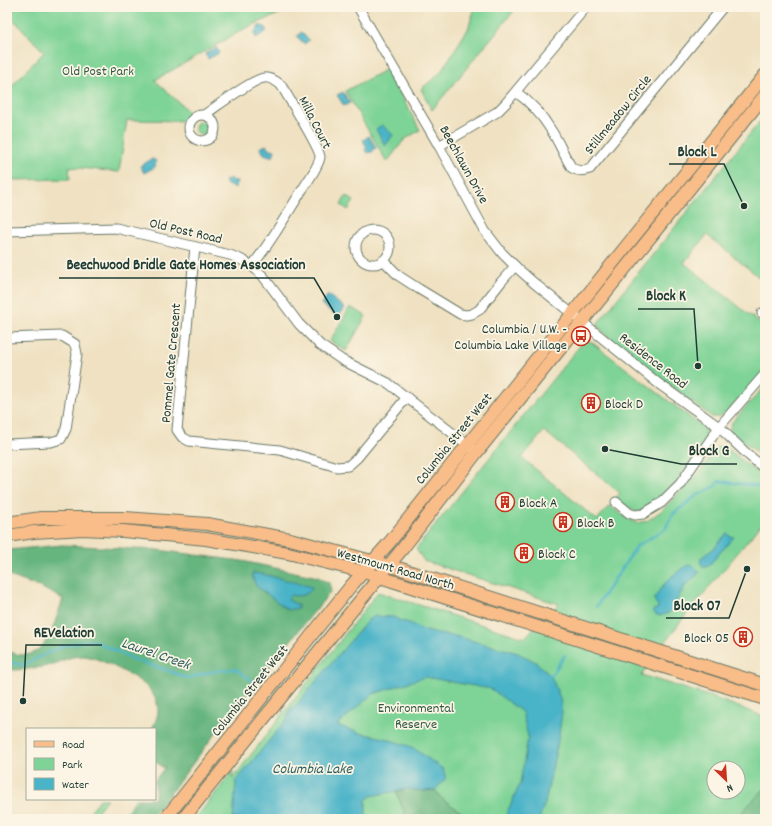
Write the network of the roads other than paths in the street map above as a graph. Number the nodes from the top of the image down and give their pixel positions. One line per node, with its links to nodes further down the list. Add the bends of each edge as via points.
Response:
1 (586, 7): 5 (street)
2 (723, 7): 5 (street, Stillmeadow Circle, via 590,169 578,171 572,168 552,130 538,111)
3 (362, 8): 8 (street, Beechlawn Drive)
4 (765, 75): 14 (main road, Columbia Street West)
5 (516, 92): 8 (street, via 497,112)
6 (765, 95): 15 (main road, Columbia Street West)
7 (204, 115): 12 (street, Milla Court, via 253,82 264,78 275,80 281,85 319,153 319,162 270,242)
8 (439, 146): 13 (street, Beechlawn Drive, via 485,231)
9 (7, 231): 10 (street, Old Post Road, via 116,228)
10 (195, 247): 12 (street, Old Post Road, via 230,255); 18 (street, Pommel Gate Crescent, via 177,430 182,437 188,441 280,450 337,467 348,466)
11 (384, 261): 13 (street, via 418,290 466,315 479,310)
12 (252, 266): 18 (street, Old Post Road, via 263,276 299,324 320,345 342,360 388,383)
13 (515, 266): 14 (street, Beechlawn Drive)
14 (573, 313): 15 (street, Residence Road); 21 (main road, Columbia Street West)
15 (583, 322): 19 (street, Residence Road, via 659,384); 22 (main road, Columbia Street West)
16 (7, 338): 20 (street, via 62,336 75,344 77,354 66,429 61,439 51,442)
17 (765, 374): 19 (street)
18 (407, 397): 21 (street, Old Post Road)
19 (719, 427): 23 (street, Residence Road); 24 (street, via 680,484 661,503 643,514 635,515)
20 (7, 444)
21 (466, 444): 22 (street, Old Post Road); 27 (main road, Columbia Street West)
22 (477, 452): 28 (main road, Columbia Street West)
23 (765, 469)
24 (616, 502)
25 (7, 523): 27 (main road, Westmount Road North, via 41,518 125,518 207,524 290,539)
26 (7, 536): 29 (main road, Westmount Road North, via 83,529 131,532 228,542 288,553)
27 (373, 562): 28 (main road, Westmount Road North); 29 (main road, Columbia Street West)
28 (388, 566): 30 (main road, Columbia Street West); 31 (main road, Westmount Road North)
29 (364, 572): 30 (main road, Westmount Road North); 33 (main road, Columbia Street West)
30 (379, 576): 32 (main road, Westmount Road North); 34 (main road, Columbia Street West)
31 (765, 684)
32 (765, 699)
33 (165, 819)
34 (184, 819)

